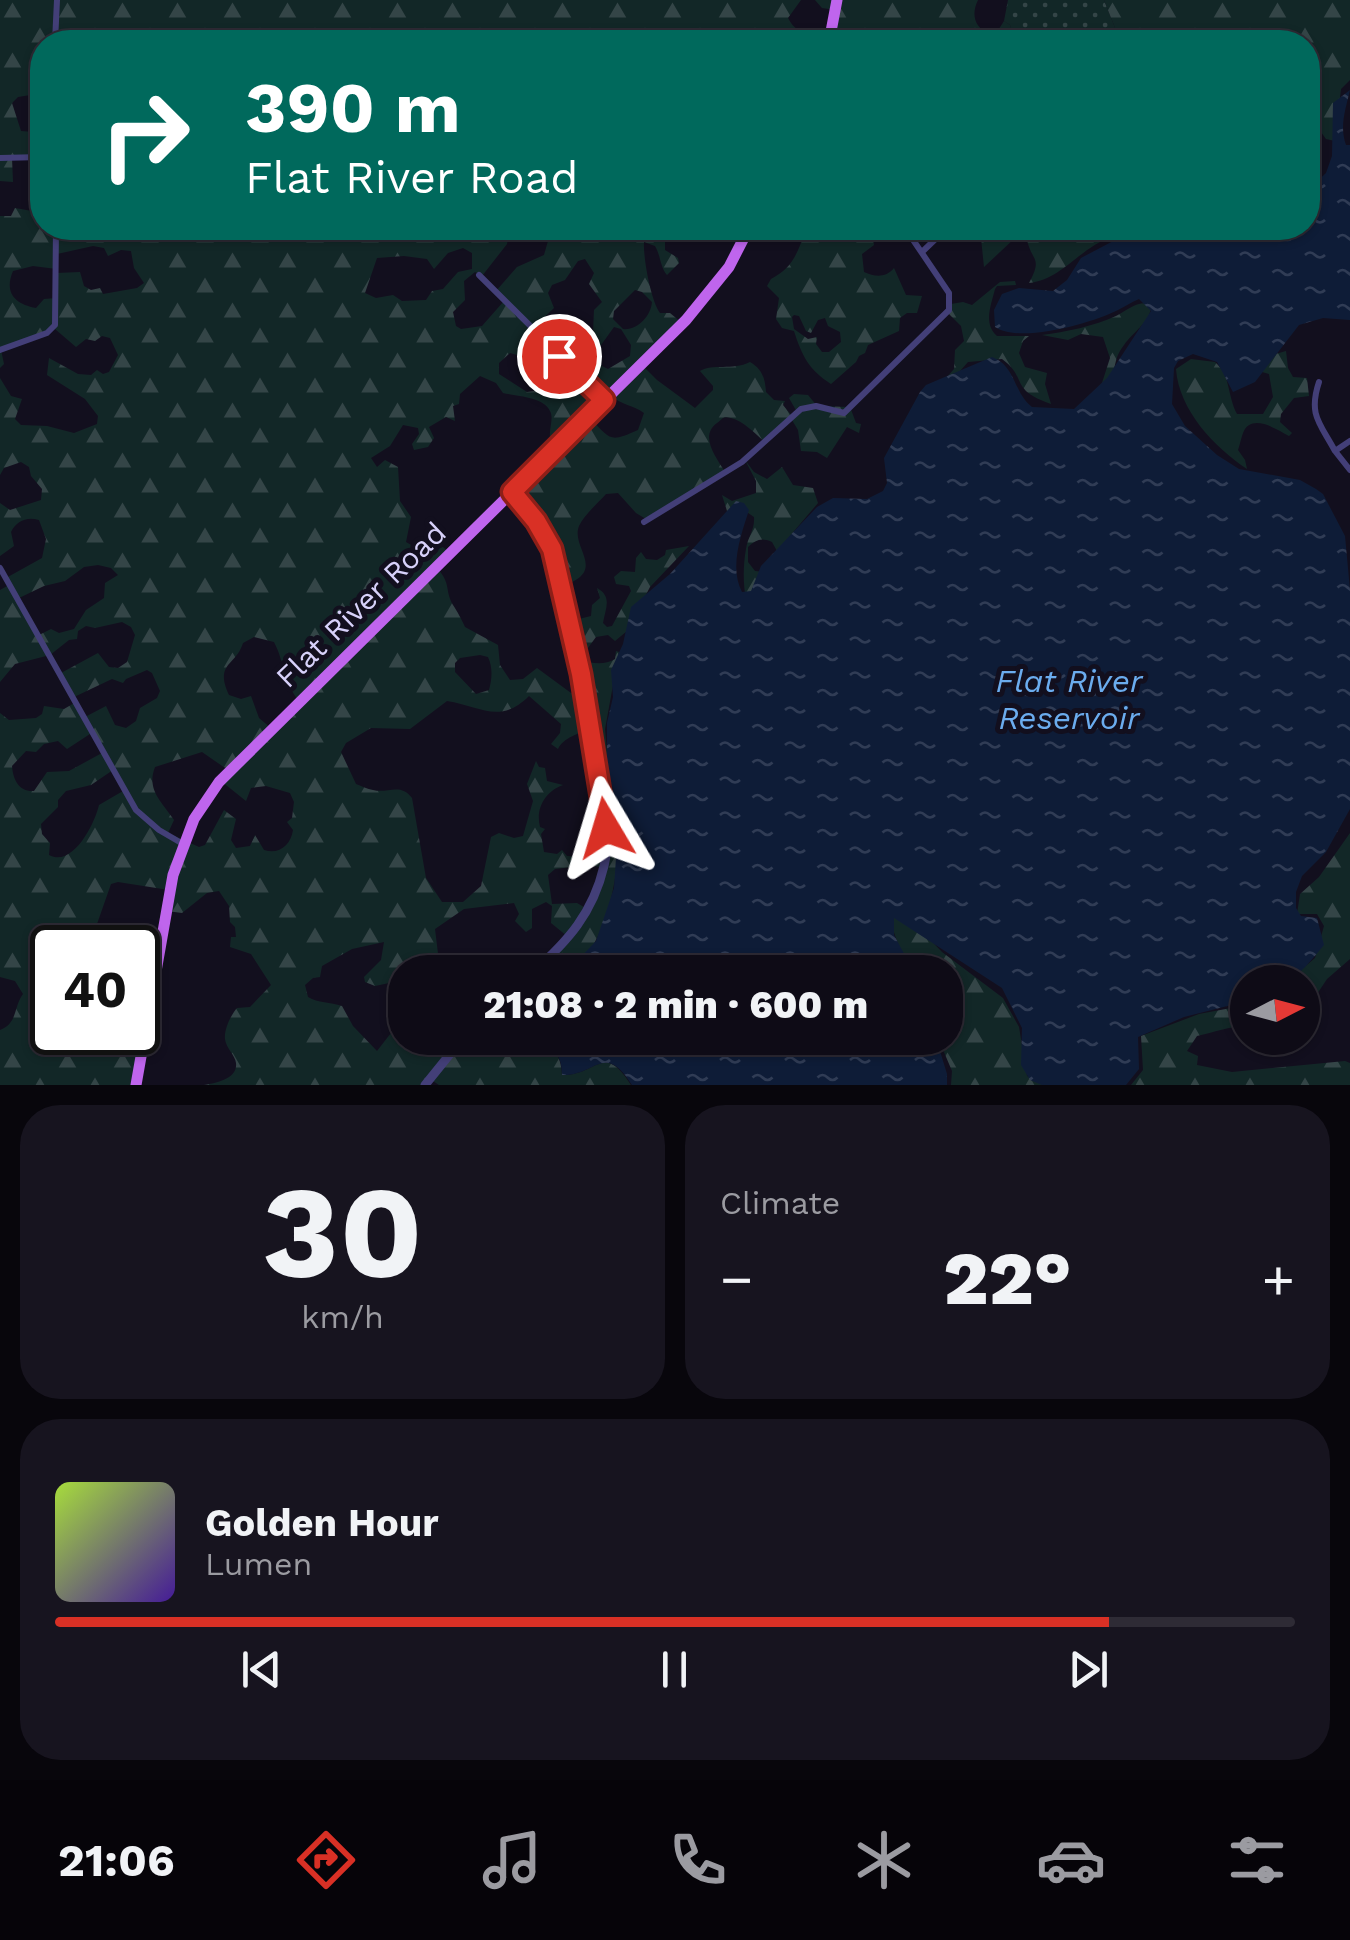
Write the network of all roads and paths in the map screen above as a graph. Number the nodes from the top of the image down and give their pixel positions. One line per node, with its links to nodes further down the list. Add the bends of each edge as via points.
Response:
1 (56, 0): 3 (street)
2 (838, 0): 4 (main road)
3 (56, 30)
4 (832, 30)
5 (30, 157): 6 (street)
6 (0, 158)
7 (56, 240): 13 (street, via 55,325)
8 (743, 240): 15 (main road, Flat River Road, via 706,297)
9 (913, 240): 11 (street)
10 (935, 240): 11 (street)
11 (922, 252): 20 (street, via 948,293 950,310 844,412 801,410 742,462)
12 (479, 274): 15 (street)
13 (0, 350)
14 (1318, 382): 17 (street, via 1314,416)
15 (604, 400): 19 (main road, Flat River Road)
16 (1350, 441): 17 (street)
17 (1336, 451): 18 (street)
18 (1350, 470)
19 (512, 492): 22 (main road, Flat River Road, via 224,774); 23 (street, via 552,549 581,674 607,842 585,918)
20 (644, 522)
21 (0, 568): 22 (street, via 136,810)
22 (183, 844): 25 (main road, Flat River Road)
23 (549, 955)
24 (449, 1055): 26 (street)
25 (136, 1085)
26 (425, 1085)

